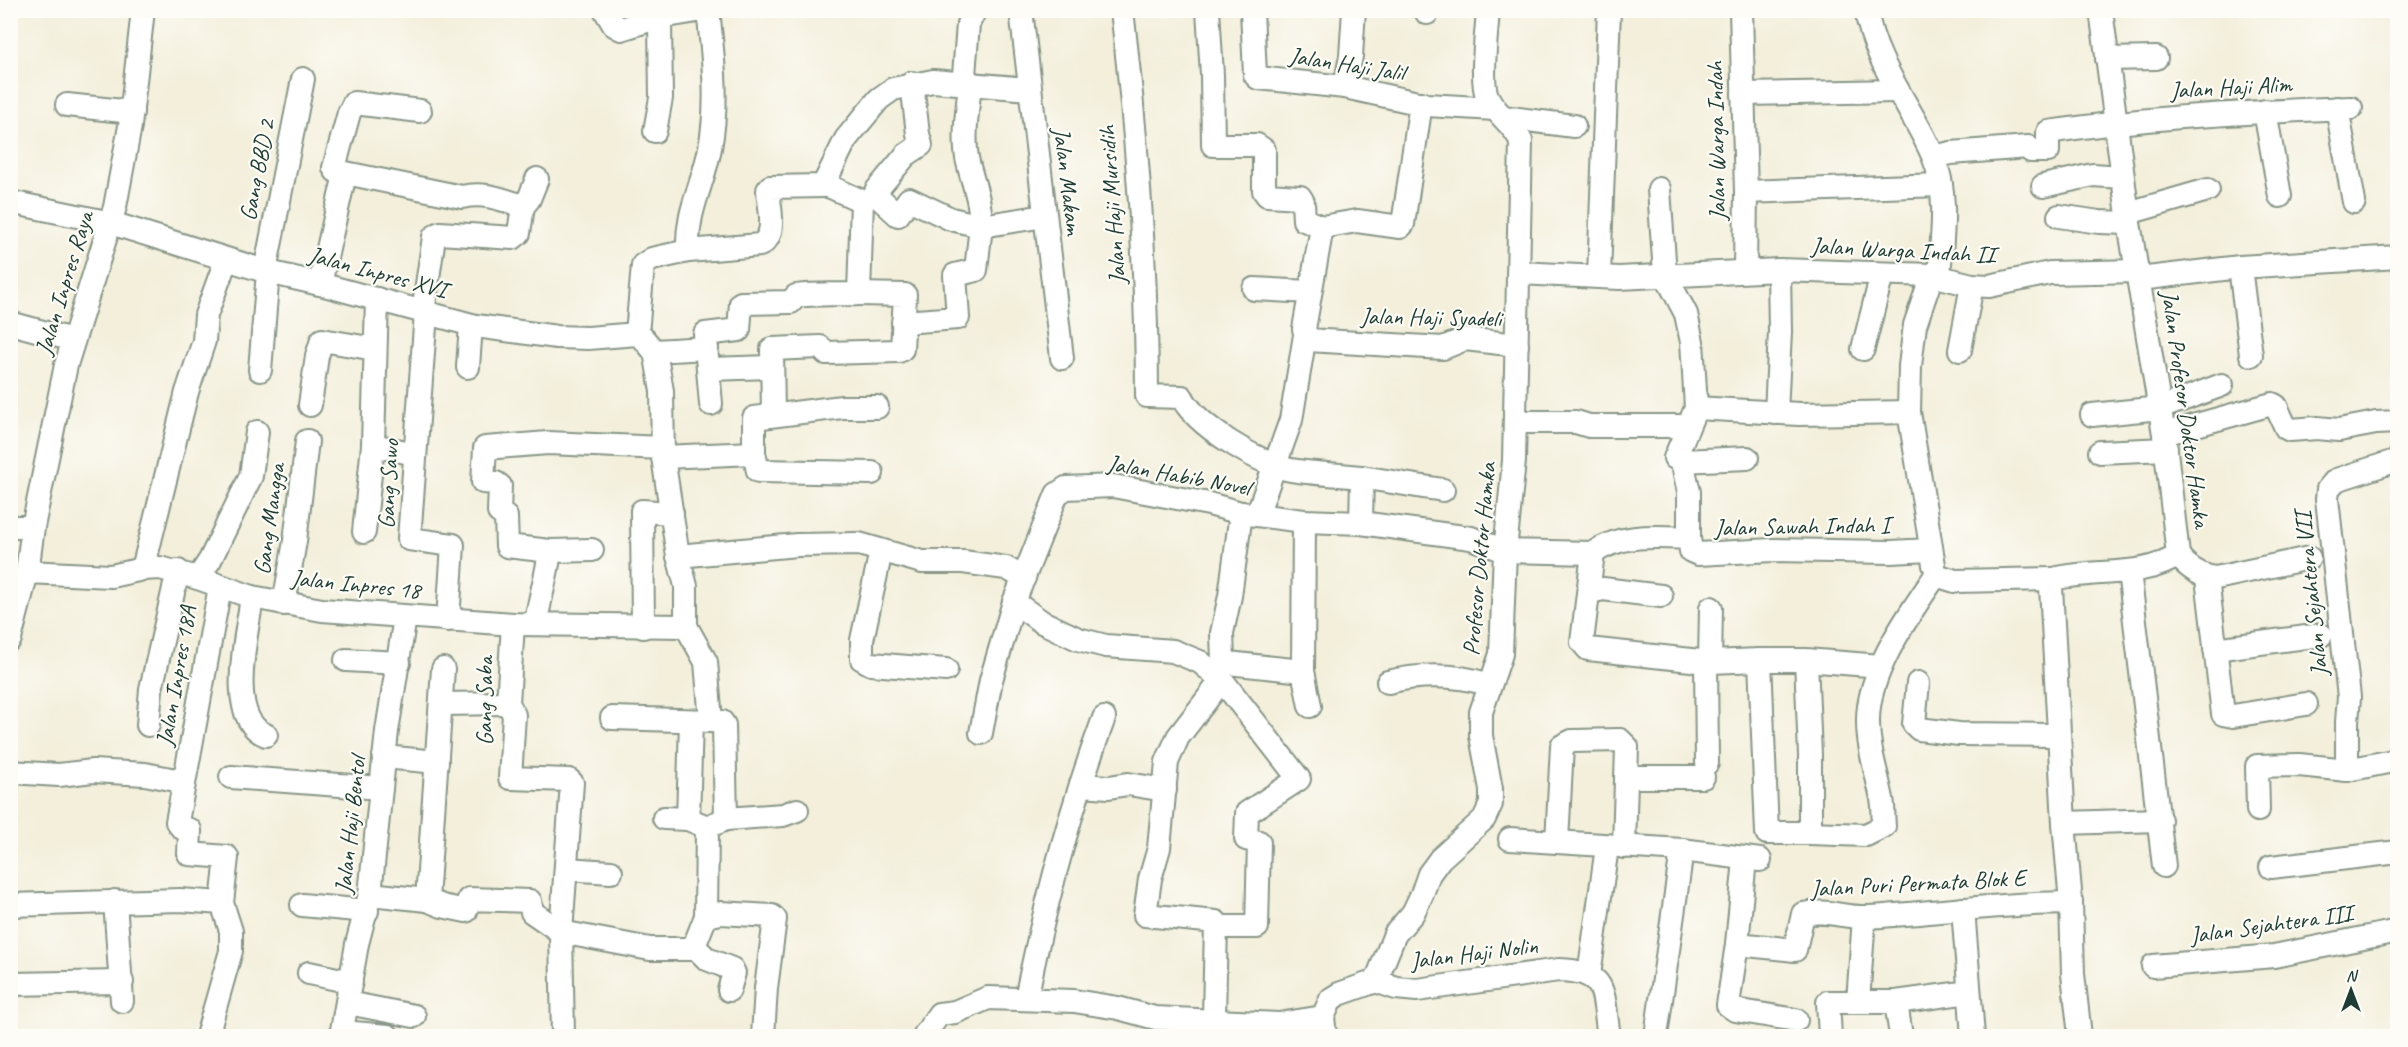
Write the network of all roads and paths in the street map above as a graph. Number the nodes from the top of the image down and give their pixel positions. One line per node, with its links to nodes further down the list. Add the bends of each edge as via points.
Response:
1 (143, 10): 30 (street, Jalan Inpres Raya)
2 (605, 10): 16 (street, via 621,29 653,19)
3 (702, 10): 16 (street, via 666,16)
4 (708, 10): 55 (street, via 717,86 710,149 691,211)
5 (1021, 10): 23 (street, Jalan Makam)
6 (1122, 10): 115 (street, Jalan Haji Mursidih, via 1141,188 1147,396 1182,398 1220,436)
7 (1208, 10): 54 (street, via 1213,145 1257,145 1264,150 1267,195 1300,197 1304,220)
8 (1252, 10): 22 (street, Jalan Haji Jalil, via 1258,78)
9 (1354, 10): 22 (street)
10 (1488, 10): 31 (street, Profesor Doktor Hamka, via 1486,94)
11 (1609, 10): 67 (street)
12 (1741, 10): 25 (street, Jalan Warga Indah)
13 (1866, 10): 24 (street, via 1870,34)
14 (2101, 10): 18 (street, Jalan Profesor Doktor Hamka)
15 (973, 11): 21 (street, via 968,24 964,75)
16 (660, 21): 34 (street, via 661,98)
17 (2156, 58): 18 (street)
18 (2107, 59): 32 (street, Jalan Profesor Doktor Hamka)
19 (303, 79): 61 (street, Gang BBD 2)
20 (912, 83): 21 (street); 39 (street, via 883,94 846,140); 53 (street, via 921,146 906,155 876,195 898,215 909,199 951,219)
21 (970, 83): 23 (street); 53 (street, via 966,152 980,203)
22 (1345, 87): 26 (street, Jalan Haji Jalil)
23 (1029, 89): 49 (street, Jalan Makam)
24 (1897, 91): 25 (street); 35 (street)
25 (1743, 94): 44 (street, Jalan Warga Indah)
26 (1421, 103): 31 (street, Jalan Haji Jalil); 54 (street, via 1403,224 1400,227 1357,221)
27 (67, 105): 30 (street)
28 (420, 111): 36 (street, via 354,103 334,168)
29 (2265, 111): 32 (street, Jalan Haji Alim); 45 (street); 47 (street, Jalan Haji Alim, via 2344,108)
30 (132, 112): 52 (street, Jalan Inpres Raya)
31 (1499, 113): 33 (street, Jalan Haji Jalil); 62 (street, Profesor Doktor Hamka, via 1517,130 1521,141)
32 (2115, 122): 35 (street, Jalan Haji Alim, via 2048,132 2048,152 2031,151 2028,147); 37 (street, Jalan Profesor Doktor Hamka)
33 (1574, 126)
34 (655, 131)
35 (1934, 158): 40 (street)
36 (345, 174): 48 (street, via 462,197 490,195); 68 (street)
37 (2122, 177): 41 (street, via 2092,175); 51 (street, Jalan Profesor Doktor Hamka)
38 (537, 179): 48 (street)
39 (824, 184): 55 (street, via 770,187 771,231 760,244); 72 (street, via 862,201)
40 (1941, 185): 44 (street); 65 (street, via 1944,214)
41 (2043, 186)
42 (1659, 189): 63 (street)
43 (2208, 190): 51 (street)
44 (1746, 192): 60 (street, Jalan Warga Indah)
45 (2280, 196)
46 (10, 202): 52 (street, Jalan Inpres XVI)
47 (2354, 202)
48 (523, 206): 74 (street, Gang Sawo, via 519,233 510,238 434,237)
49 (1045, 216): 53 (street); 87 (street, Jalan Makam)
50 (2059, 216): 51 (street, via 2099,222)
51 (2128, 218): 66 (street, Jalan Profesor Doktor Hamka)
52 (111, 223): 57 (street, Jalan Inpres XVI); 80 (street, Jalan Inpres Raya)
53 (981, 226): 75 (street, via 976,270 955,275 958,318)
54 (1322, 227): 71 (street)
55 (689, 251): 78 (street, via 652,259 643,265)
56 (2397, 256): 58 (street, Jalan Warga Indah II)
57 (226, 260): 61 (street, Jalan Inpres XVI); 136 (street, via 206,315 204,341 187,392)
58 (2240, 267): 66 (street, Jalan Warga Indah II); 86 (street)
59 (1779, 270): 60 (street, Jalan Warga Indah II); 64 (street, Jalan Warga Indah II); 98 (street)
60 (1744, 271): 63 (street, Jalan Warga Indah II)
61 (266, 272): 68 (street, Jalan Inpres XVI); 91 (street, Gang BBD 2)
62 (1519, 273): 67 (street, Jalan Warga Indah II); 81 (street, Profesor Doktor Hamka)
63 (1665, 274): 67 (street, Jalan Warga Indah II); 101 (street, via 1686,314 1692,342)
64 (1882, 274): 65 (street, Jalan Warga Indah II); 83 (street)
65 (1936, 275): 69 (street, Jalan Warga Indah II); 97 (street, via 1915,325)
66 (2139, 275): 69 (street, Jalan Warga Indah II, via 2050,273 1989,286); 96 (street, Jalan Profesor Doktor Hamka)
67 (1599, 276)
68 (320, 284): 73 (street, Jalan Inpres XVI)
69 (1972, 285): 84 (street)
70 (1254, 289): 71 (street)
71 (1310, 292): 79 (street)
72 (860, 294): 75 (street, via 905,295); 88 (street, via 797,296 791,302 744,302 740,306 739,330 706,333)
73 (377, 299): 74 (street, Jalan Inpres XVI); 82 (street)
74 (424, 313): 77 (street, Jalan Inpres XVI); 111 (street, Gang Sawo)
75 (903, 322): 90 (street, via 903,348 899,351 826,353 820,347 774,349)
76 (10, 323): 80 (street)
77 (471, 325): 78 (street, Jalan Inpres XVI, via 557,337); 89 (street)
78 (637, 334): 85 (street)
79 (1306, 337): 81 (street, Jalan Haji Syadeli, via 1443,348 1465,339); 115 (street, via 1291,420)
80 (73, 340): 124 (street, Jalan Inpres Raya)
81 (1517, 345): 102 (street, Profesor Doktor Hamka)
82 (375, 349): 94 (street, via 322,340); 107 (street)
83 (1863, 349)
84 (1960, 350)
85 (654, 351): 88 (street); 108 (street, via 662,391)
86 (2251, 355)
87 (1062, 358)
88 (708, 359): 90 (street); 93 (street)
89 (468, 367)
90 (771, 367): 100 (street)
91 (260, 370)
92 (2222, 385): 96 (street)
93 (711, 404)
94 (310, 405)
95 (877, 407): 100 (street)
96 (2160, 408): 99 (street); 106 (street, Jalan Profesor Doktor Hamka)
97 (1909, 411): 98 (street); 128 (street)
98 (1776, 412): 101 (street)
99 (2092, 414)
100 (773, 415): 110 (street, via 754,418)
101 (1684, 420): 102 (street, via 1589,426 1576,422); 114 (street, via 1674,458)
102 (1515, 422): 131 (street, Profesor Doktor Hamka)
103 (2397, 422): 106 (street, via 2342,430 2290,430 2272,404)
104 (257, 432): 139 (street, via 251,476 210,560)
105 (307, 441): 149 (street, Gang Mangga)
106 (2165, 441): 109 (street); 133 (street, Jalan Profesor Doktor Hamka)
107 (373, 445): 111 (street); 125 (street)
108 (663, 452): 110 (street); 119 (street); 129 (street, via 548,443 485,448 483,482 500,486 499,512 506,517 507,546)
109 (2100, 452)
110 (754, 453): 116 (street, via 758,471)
111 (415, 454): 152 (street, Gang Sawo, via 409,539 453,545)
112 (1747, 458): 114 (street)
113 (2397, 460): 187 (street, Jalan Sejahtera VII, via 2336,480 2328,489 2349,697)
114 (1682, 461): 126 (street, via 1689,492)
115 (1276, 465): 117 (street, via 1290,470); 120 (street)
116 (872, 473)
117 (1362, 477): 118 (street); 122 (street)
118 (1443, 490)
119 (672, 513): 134 (street); 156 (street, via 632,510)
120 (1249, 514): 121 (street, Jalan Habib Novel); 141 (street, Jalan Habib Novel, via 1113,486 1066,489 1057,494); 168 (street, via 1222,633 1223,660)
121 (1304, 521): 122 (street, Jalan Habib Novel); 168 (street)
122 (1361, 523): 131 (street, Jalan Habib Novel, via 1470,538)
123 (10, 527): 124 (street)
124 (33, 527): 138 (street, Jalan Inpres Raya)
125 (364, 532)
126 (1689, 538): 128 (street, Jalan Sawah Indah I, via 1690,551 1698,554); 132 (street, Jalan Sawah Indah I, via 1638,537)
127 (592, 550): 129 (street)
128 (1930, 550): 140 (street)
129 (550, 551): 154 (street)
130 (881, 551): 134 (street, via 860,544 808,545); 141 (street, via 922,562 982,563 1006,568); 167 (street, via 862,640 862,659 871,664)
131 (1505, 551): 132 (street, Jalan Habib Novel); 172 (street, Profesor Doktor Hamka, via 1501,654)
132 (1593, 553): 145 (street)
133 (2178, 555): 137 (street, Jalan Profesor Doktor Hamka, via 2167,562); 142 (street)
134 (678, 556): 155 (street, via 686,586)
135 (2309, 558): 142 (street)
136 (143, 569): 138 (street, Jalan Inpres 18, via 111,576); 139 (street, Jalan Inpres 18)
137 (2129, 571): 143 (street, Jalan Profesor Doktor Hamka); 198 (street)
138 (27, 573): 157 (street, Jalan Inpres Raya)
139 (188, 574): 144 (street, Jalan Inpres 18); 180 (street, via 151,689)
140 (1936, 574): 143 (street, Jalan Profesor Doktor Hamka, via 1955,581); 165 (street)
141 (1024, 578): 147 (street, Jalan Habib Novel)
142 (2207, 578): 159 (street)
143 (2054, 579): 183 (street, via 2051,587)
144 (220, 587): 148 (street, Jalan Inpres 18); 189 (street, Jalan Inpres 18A)
145 (1590, 592): 146 (street, via 1603,589); 163 (street, via 1582,634 1588,649)
146 (1661, 596)
147 (1014, 602): 169 (street, via 1042,622 1078,639 1116,647 1173,651 1200,662); 181 (street, Jalan Habib Novel, via 991,680)
148 (252, 604): 149 (street, Jalan Inpres 18); 182 (street, via 241,685 243,706 252,725)
149 (284, 604): 151 (street, Jalan Inpres 18)
150 (1711, 608): 163 (street)
151 (405, 617): 152 (street, Jalan Inpres 18); 164 (street, Jalan Haji Bentol)
152 (448, 620): 153 (street, Jalan Inpres 18)
153 (513, 624): 154 (street, Jalan Inpres 18); 173 (street, Gang Saba)
154 (536, 624): 156 (street, Jalan Inpres 18)
155 (686, 626): 156 (street, Jalan Inpres 18); 179 (street, via 706,662)
156 (643, 627)
157 (12, 634)
158 (2321, 635): 159 (street)
159 (2215, 649): 175 (street, via 2223,714 2233,716)
160 (346, 660): 164 (street)
161 (1760, 660): 162 (street); 163 (street); 202 (street, via 1767,833)
162 (1806, 660): 165 (street); 202 (street)
163 (1708, 662): 191 (street, via 1705,770)
164 (399, 663): 184 (street, Jalan Haji Bentol)
165 (1881, 666): 202 (street, via 1868,721 1884,826 1866,835)
166 (443, 669): 174 (street)
167 (946, 670)
168 (1303, 671): 176 (street)
169 (1222, 680): 194 (street, via 1178,738 1167,762); 221 (street, via 1299,779 1247,813 1246,839 1259,842 1257,927)
170 (1388, 682): 172 (street, via 1456,676)
171 (1918, 683): 183 (street, via 1914,724 1919,729 1959,734)
172 (1490, 685): 201 (street, Profesor Doktor Hamka, via 1481,712 1481,736 1491,804 1484,819)
173 (508, 703): 174 (street); 209 (street, Gang Saba, via 514,715 511,779 572,782)
174 (442, 704): 186 (street)
175 (2306, 704)
176 (1310, 706)
177 (612, 718): 179 (street)
178 (1104, 718): 192 (street)
179 (701, 722): 199 (street); 199 (street, via 724,725)
180 (148, 725)
181 (981, 733)
182 (266, 735)
183 (2059, 735): 200 (street)
184 (384, 757): 186 (street); 193 (street, Jalan Haji Bentol)
185 (2397, 760): 187 (street)
186 (437, 762): 211 (street)
187 (2347, 770): 196 (street, via 2258,766)
188 (10, 772): 189 (street, via 59,775 93,771 176,780)
189 (184, 775): 214 (street, Jalan Inpres 18A, via 177,822 190,830 189,854 227,857)
190 (231, 777): 193 (street)
191 (1626, 777): 203 (street, via 1624,741 1572,741 1562,746); 204 (street)
192 (1081, 785): 194 (street, via 1128,784); 234 (street, via 1043,916)
193 (381, 788): 213 (street, Jalan Haji Bentol)
194 (1165, 790): 221 (street, via 1159,848 1145,915 1216,922)
195 (797, 810): 199 (street, via 783,815)
196 (2258, 810)
197 (663, 818): 199 (street)
198 (2160, 820): 200 (street); 207 (street)
199 (707, 822): 219 (street)
200 (2064, 823): 215 (street)
201 (1471, 832): 203 (street); 229 (street, Profesor Doktor Hamka, via 1429,874 1413,912 1395,934)
202 (1810, 832)
203 (1557, 842): 204 (street)
204 (1615, 847): 205 (street); 228 (street)
205 (1682, 850): 224 (street, via 1752,859); 249 (street)
206 (2397, 852): 208 (street)
207 (2164, 866)
208 (2271, 867)
209 (566, 869): 210 (street); 223 (street)
210 (611, 872)
211 (427, 900): 213 (street); 223 (street, via 466,911 469,899 530,902 532,912)
212 (115, 901): 214 (street); 216 (street); 230 (street, via 122,991)
213 (369, 902): 217 (street); 232 (street, Jalan Haji Bentol)
214 (222, 903): 243 (street, via 231,931 231,951)
215 (2071, 903): 218 (street, Jalan Puri Permata Blok E); 253 (street)
216 (10, 905)
217 (302, 905)
218 (1963, 909): 220 (street, Jalan Puri Permata Blok E); 233 (street)
219 (706, 916): 225 (street); 246 (street, via 744,914 775,919)
220 (1864, 917): 224 (street, Jalan Puri Permata Blok E, via 1803,914 1795,950); 235 (street)
221 (1216, 927): 238 (street)
222 (2397, 931): 226 (street, Jalan Sejahtera III, via 2274,956)
223 (561, 932): 225 (street, via 650,949 690,951); 245 (street)
224 (1737, 944): 241 (street, via 1728,1005)
225 (695, 947): 231 (street, via 707,959 732,969)
226 (2153, 966)
227 (309, 973): 232 (street)
228 (1589, 975): 229 (street, Jalan Haji Nolin, via 1578,970 1559,970 1417,990); 248 (street, via 1600,984)
229 (1376, 981): 240 (street, via 1332,999)
230 (10, 984)
231 (729, 990)
232 (349, 992): 237 (street); 242 (street, Jalan Haji Bentol)
233 (1969, 992): 236 (street); 252 (street)
234 (1026, 999): 239 (street, via 1074,1000 1118,1008); 247 (street, via 988,998 955,1012 939,1014)
235 (1858, 1002): 236 (street); 250 (street, via 1828,1002)
236 (1896, 1002): 251 (street)
237 (414, 1016)
238 (1214, 1019): 239 (street); 240 (street)
239 (1154, 1027)
240 (1324, 1027)
241 (1795, 1030)
242 (341, 1034): 244 (street)
243 (207, 1036)
244 (388, 1036)
245 (563, 1036)
246 (763, 1036)
247 (924, 1036)
248 (1609, 1036)
249 (1656, 1036)
250 (1830, 1036)
251 (1901, 1036)
252 (1973, 1036)
253 (2080, 1036)

